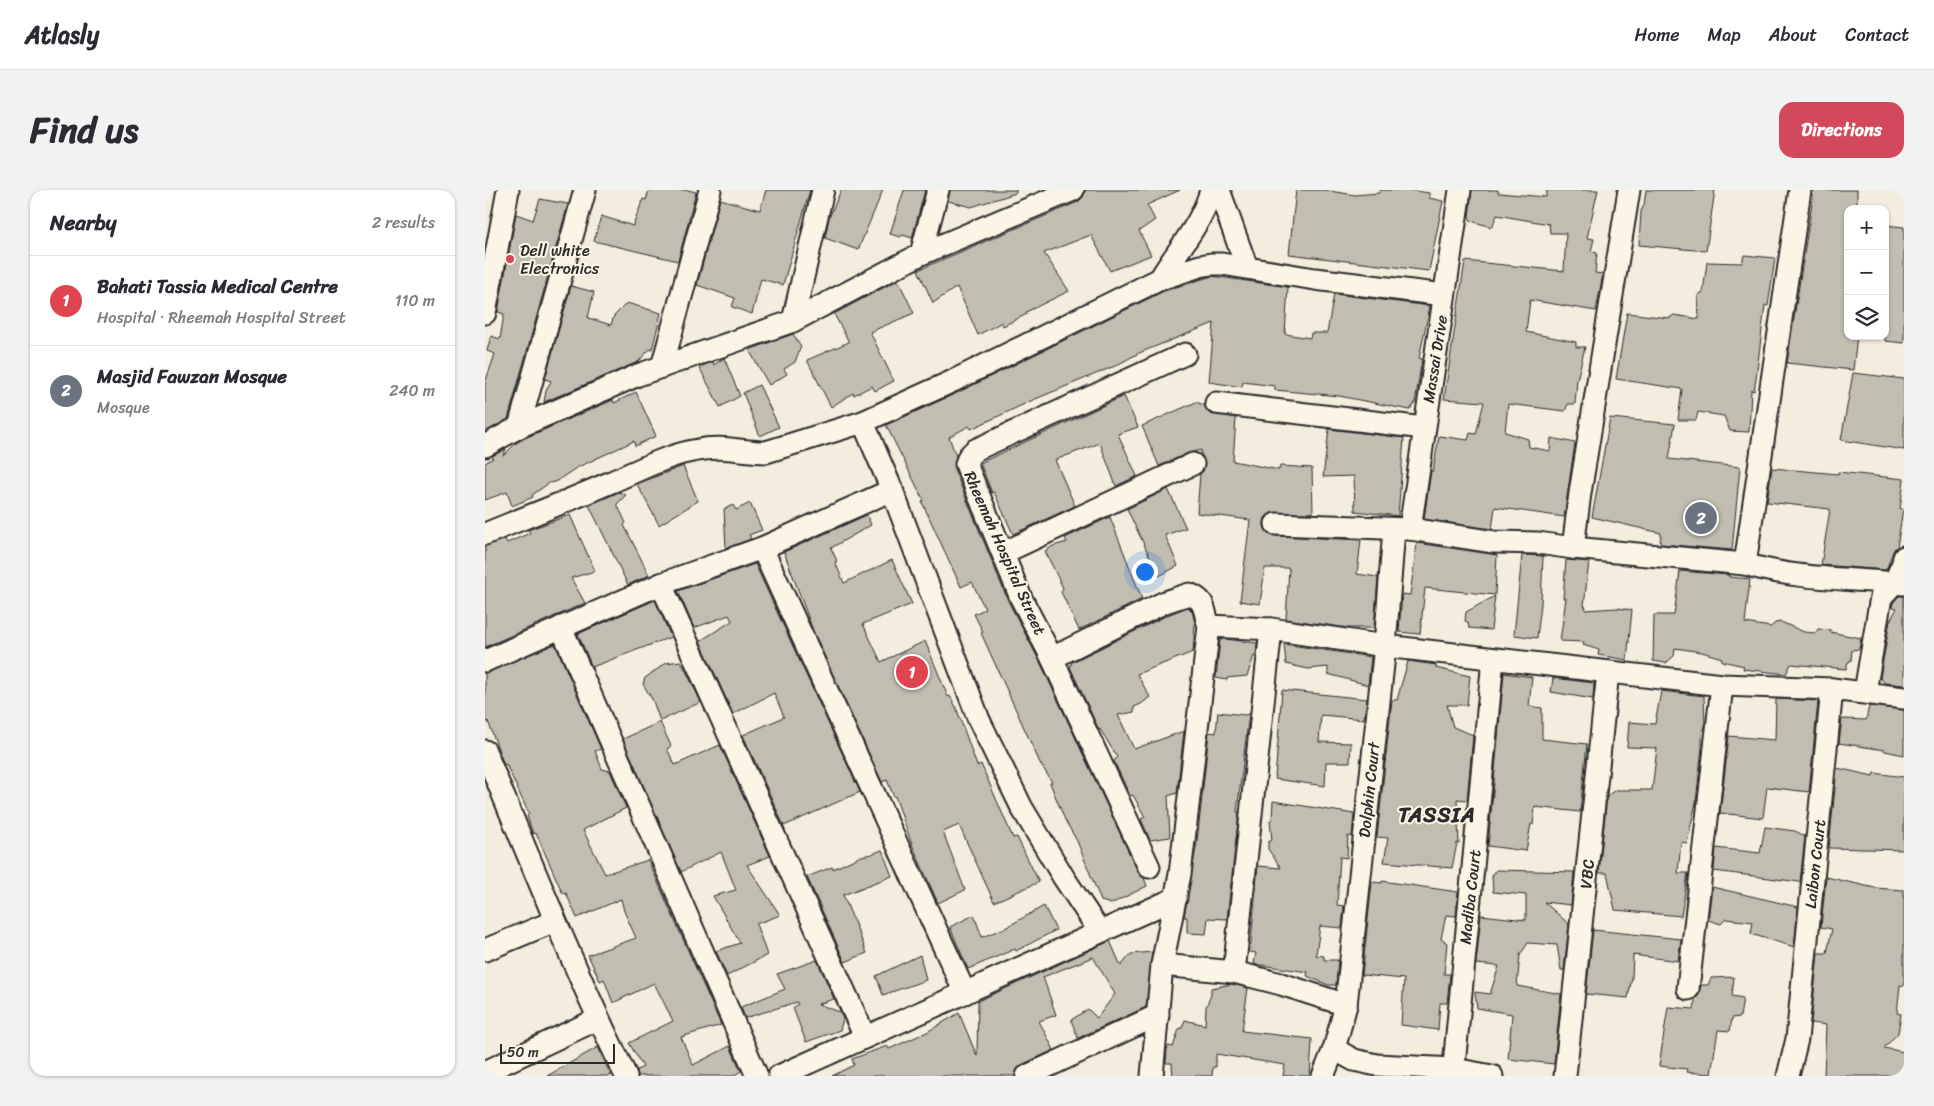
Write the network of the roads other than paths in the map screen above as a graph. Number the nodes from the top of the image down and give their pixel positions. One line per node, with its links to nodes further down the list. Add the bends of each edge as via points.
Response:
1 (508, 190): 16 (street)
2 (585, 190): 22 (street)
3 (710, 190): 19 (street)
4 (823, 190): 17 (street)
5 (938, 190): 12 (street)
6 (1211, 190): 14 (street, via 1205,209)
7 (1219, 190): 13 (street)
8 (1459, 190): 15 (street, Massai Drive)
9 (1629, 190): 31 (street)
10 (1801, 190): 34 (street)
11 (1062, 193): 12 (street)
12 (921, 254): 17 (street)
13 (1247, 268): 14 (street, via 1211,264); 15 (street)
14 (1160, 279): 21 (street)
15 (1444, 295): 23 (street, Massai Drive)
16 (485, 313)
17 (793, 321): 19 (street)
18 (1185, 354): 32 (street, Rheemah Hospital Street, via 975,450 969,456 967,468)
19 (662, 367): 22 (street)
20 (1216, 403): 23 (street)
21 (863, 422): 26 (street); 29 (street, via 766,452 709,448 669,457)
22 (519, 427): 24 (street)
23 (1424, 428): 28 (street, Massai Drive)
24 (485, 446)
25 (1193, 464): 32 (street)
26 (892, 490): 30 (street); 53 (street, via 979,720 1022,808)
27 (1276, 524): 28 (street)
28 (1402, 529): 31 (street, via 1494,542); 40 (street, Dolphin Court)
29 (485, 534)
30 (762, 548): 36 (street); 58 (street)
31 (1573, 548): 34 (street)
32 (1003, 553): 41 (street, Rheemah Hospital Street, via 1021,598)
33 (1904, 557): 35 (street)
34 (1745, 564): 35 (street, via 1792,574)
35 (1899, 583): 47 (street, via 1881,597)
36 (661, 584): 38 (street); 62 (street)
37 (1209, 626): 39 (street); 41 (street, via 1203,604 1199,598 1189,594 1165,602); 51 (street)
38 (561, 627): 43 (street); 67 (street)
39 (1271, 629): 40 (street); 56 (street)
40 (1385, 646): 42 (street); 59 (street, Dolphin Court)
41 (1052, 658): 50 (street, Rheemah Hospital Street)
42 (1493, 659): 44 (street); 65 (street, Madiba Court)
43 (485, 662)
44 (1608, 672): 45 (street); 73 (street, VBC)
45 (1722, 685): 46 (street); 57 (street)
46 (1832, 689): 47 (street); 74 (street, Laibon Court, via 1797,1039)
47 (1865, 692): 48 (street)
48 (1904, 698)
49 (485, 751): 52 (street)
50 (1149, 867)
51 (1176, 898): 53 (street); 55 (street)
52 (555, 921): 54 (street); 61 (street)
53 (1100, 932): 58 (street)
54 (485, 950)
55 (1163, 966): 56 (street); 60 (street)
56 (1234, 972): 59 (street)
57 (1688, 989)
58 (965, 992): 62 (street)
59 (1346, 1005): 63 (street, Dolphin Court)
60 (1158, 1016): 69 (street); 70 (street)
61 (598, 1019): 64 (street); 66 (street)
62 (865, 1038): 68 (street)
63 (1335, 1049): 65 (street, via 1355,1060 1377,1065); 71 (street, Dolphin Court)
64 (485, 1072)
65 (1453, 1073): 72 (street)
66 (626, 1076)
67 (757, 1076)
68 (779, 1076)
69 (1027, 1076)
70 (1152, 1076)
71 (1323, 1076)
72 (1492, 1076)
73 (1565, 1076)
74 (1788, 1076)

